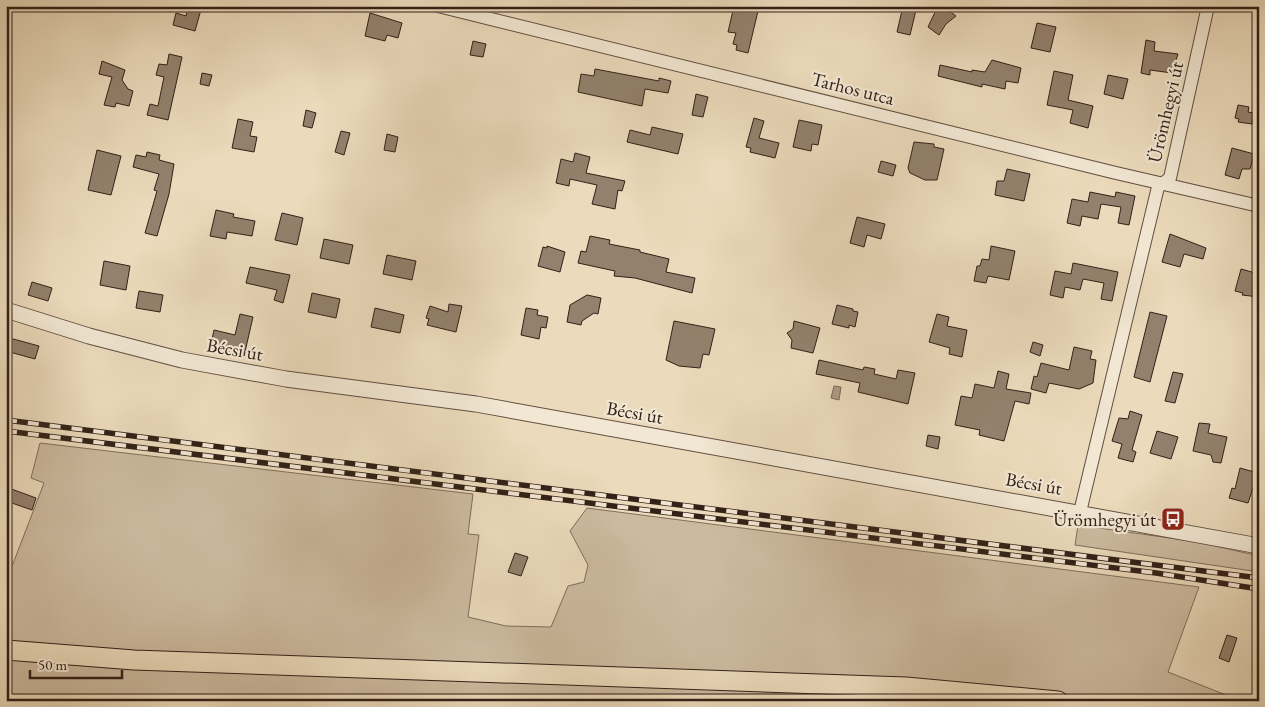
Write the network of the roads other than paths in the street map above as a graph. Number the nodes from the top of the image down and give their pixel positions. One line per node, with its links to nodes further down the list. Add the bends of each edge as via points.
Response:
1 (438, 6): 3 (street, Tarhos utca, via 1116,173)
2 (1208, 6): 3 (street, Ürömhegyi út, via 1170,178)
3 (1164, 182): 4 (street, Tarhos utca); 6 (street, Ürömhegyi út, via 1158,187)
4 (1259, 206)
5 (6, 310): 6 (street, Bécsi út, via 182,360 286,379 486,405)
6 (1080, 512): 7 (street, Bécsi út)
7 (1259, 546)
8 (6, 650): 9 (main road, via 134,660 906,687)
9 (1009, 698): 10 (main road)
10 (1058, 701)

